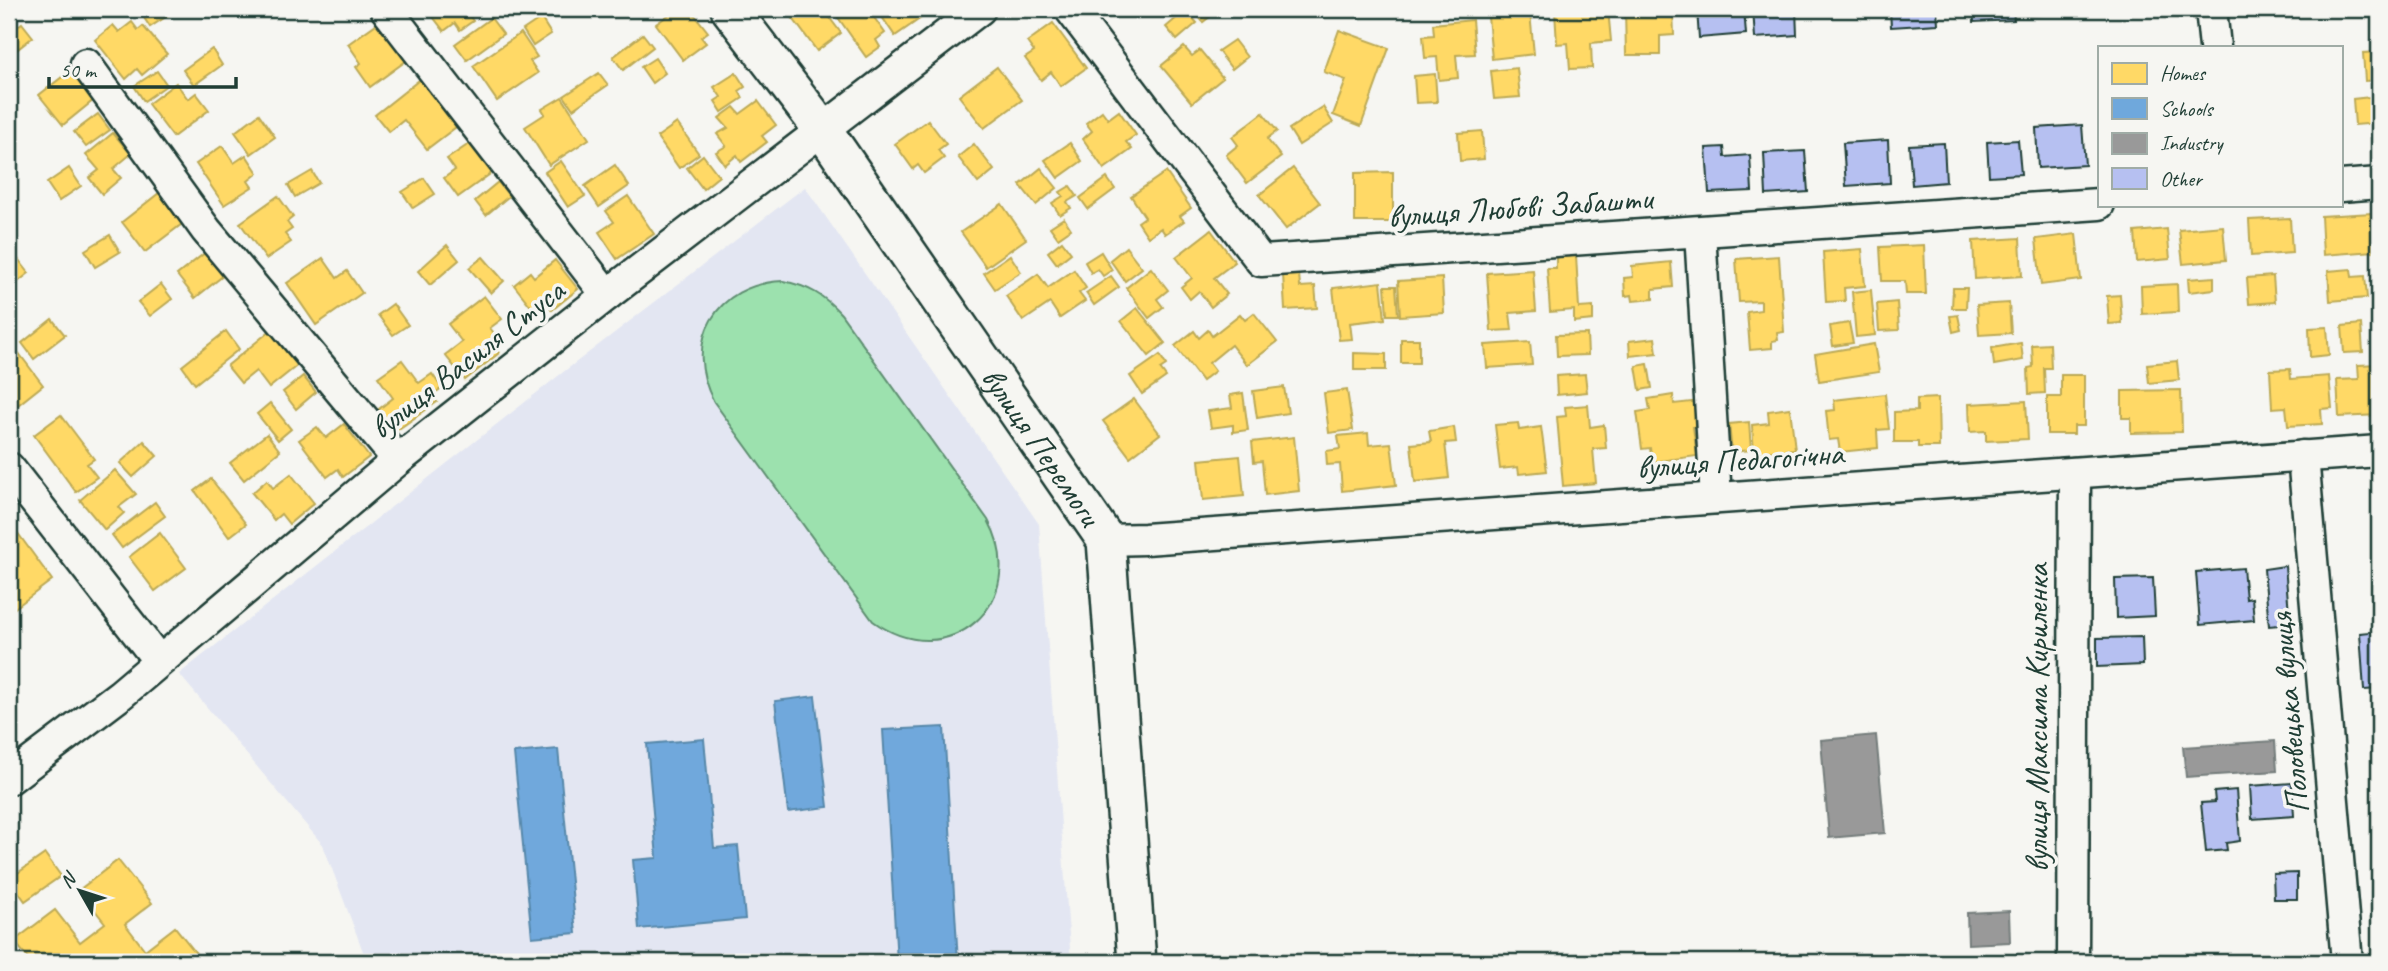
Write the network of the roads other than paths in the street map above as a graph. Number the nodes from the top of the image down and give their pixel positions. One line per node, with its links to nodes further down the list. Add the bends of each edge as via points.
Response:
1 (386, 9): 13 (street)
2 (730, 9): 8 (street, вулиця Перемоги)
3 (980, 9): 8 (street, вулиця Василя Стуса)
4 (1070, 9): 12 (street, вулиця Любові Забашти, via 1261,261)
5 (2211, 9): 6 (street)
6 (2215, 46)
7 (86, 64): 16 (street, via 206,230)
8 (823, 130): 13 (street, вулиця Василя Стуса); 20 (street, вулиця Перемоги)
9 (2379, 183): 10 (street)
10 (2342, 186)
11 (2098, 204): 12 (street, вулиця Любові Забашти)
12 (1700, 232): 19 (street)
13 (607, 295): 16 (street, вулиця Василя Стуса)
14 (2379, 451): 15 (street, вулиця Педагогічна)
15 (2303, 456): 18 (street, вулиця Педагогічна); 25 (street, Половецька вулиця)
16 (398, 460): 21 (street, вулиця Василя Стуса)
17 (9, 468): 21 (street)
18 (2075, 473): 19 (street, вулиця Педагогічна); 24 (street, вулиця Максима Кириленка)
19 (1716, 499): 20 (street, вулиця Педагогічна)
20 (1106, 540): 23 (street, вулиця Перемоги)
21 (159, 661): 22 (street, вулиця Василя Стуса)
22 (9, 779)
23 (1137, 962)
24 (2073, 962)
25 (2347, 962)

